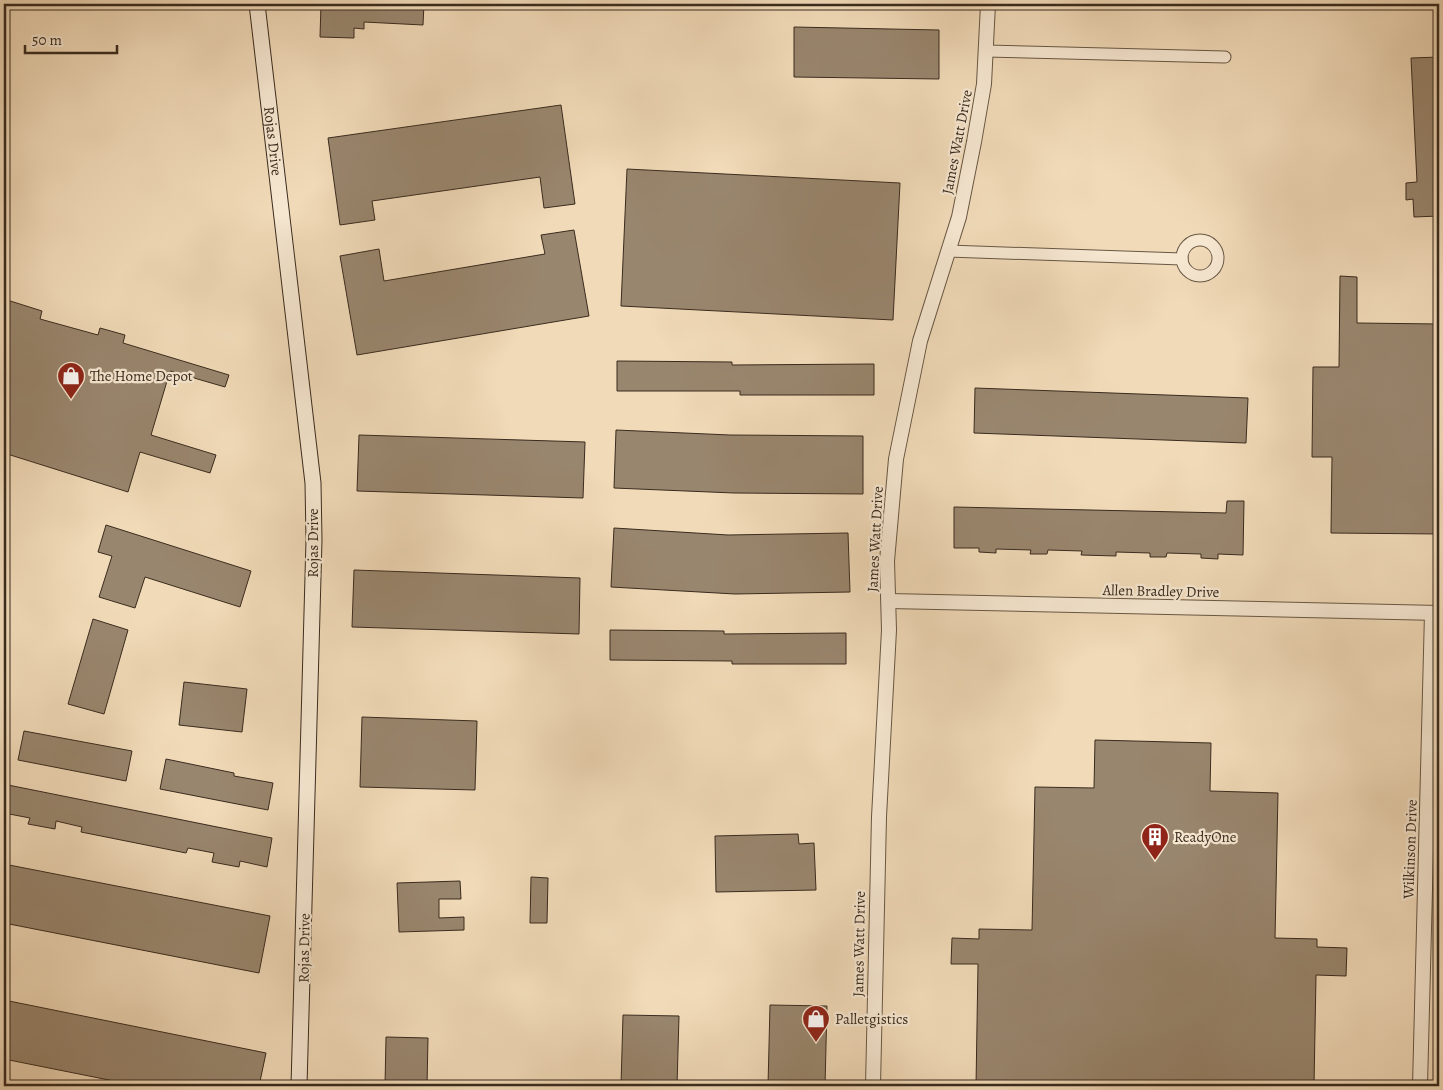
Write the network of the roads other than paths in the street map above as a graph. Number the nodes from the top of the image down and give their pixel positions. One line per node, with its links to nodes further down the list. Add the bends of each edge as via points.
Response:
1 (256, 4): 9 (main road, Rojas Drive, via 312,483 314,543)
2 (988, 4): 3 (street, James Watt Drive)
3 (986, 51): 4 (street); 5 (street, James Watt Drive, via 974,142 959,217)
4 (1225, 57)
5 (948, 250): 6 (street); 7 (street, James Watt Drive, via 920,340 903,418 887,561)
6 (1182, 259)
7 (889, 601): 8 (street, Allen Bradley Drive); 10 (street, James Watt Drive)
8 (1436, 613): 11 (street, Wilkinson Drive)
9 (299, 1086)
10 (872, 1086)
11 (1420, 1086)

